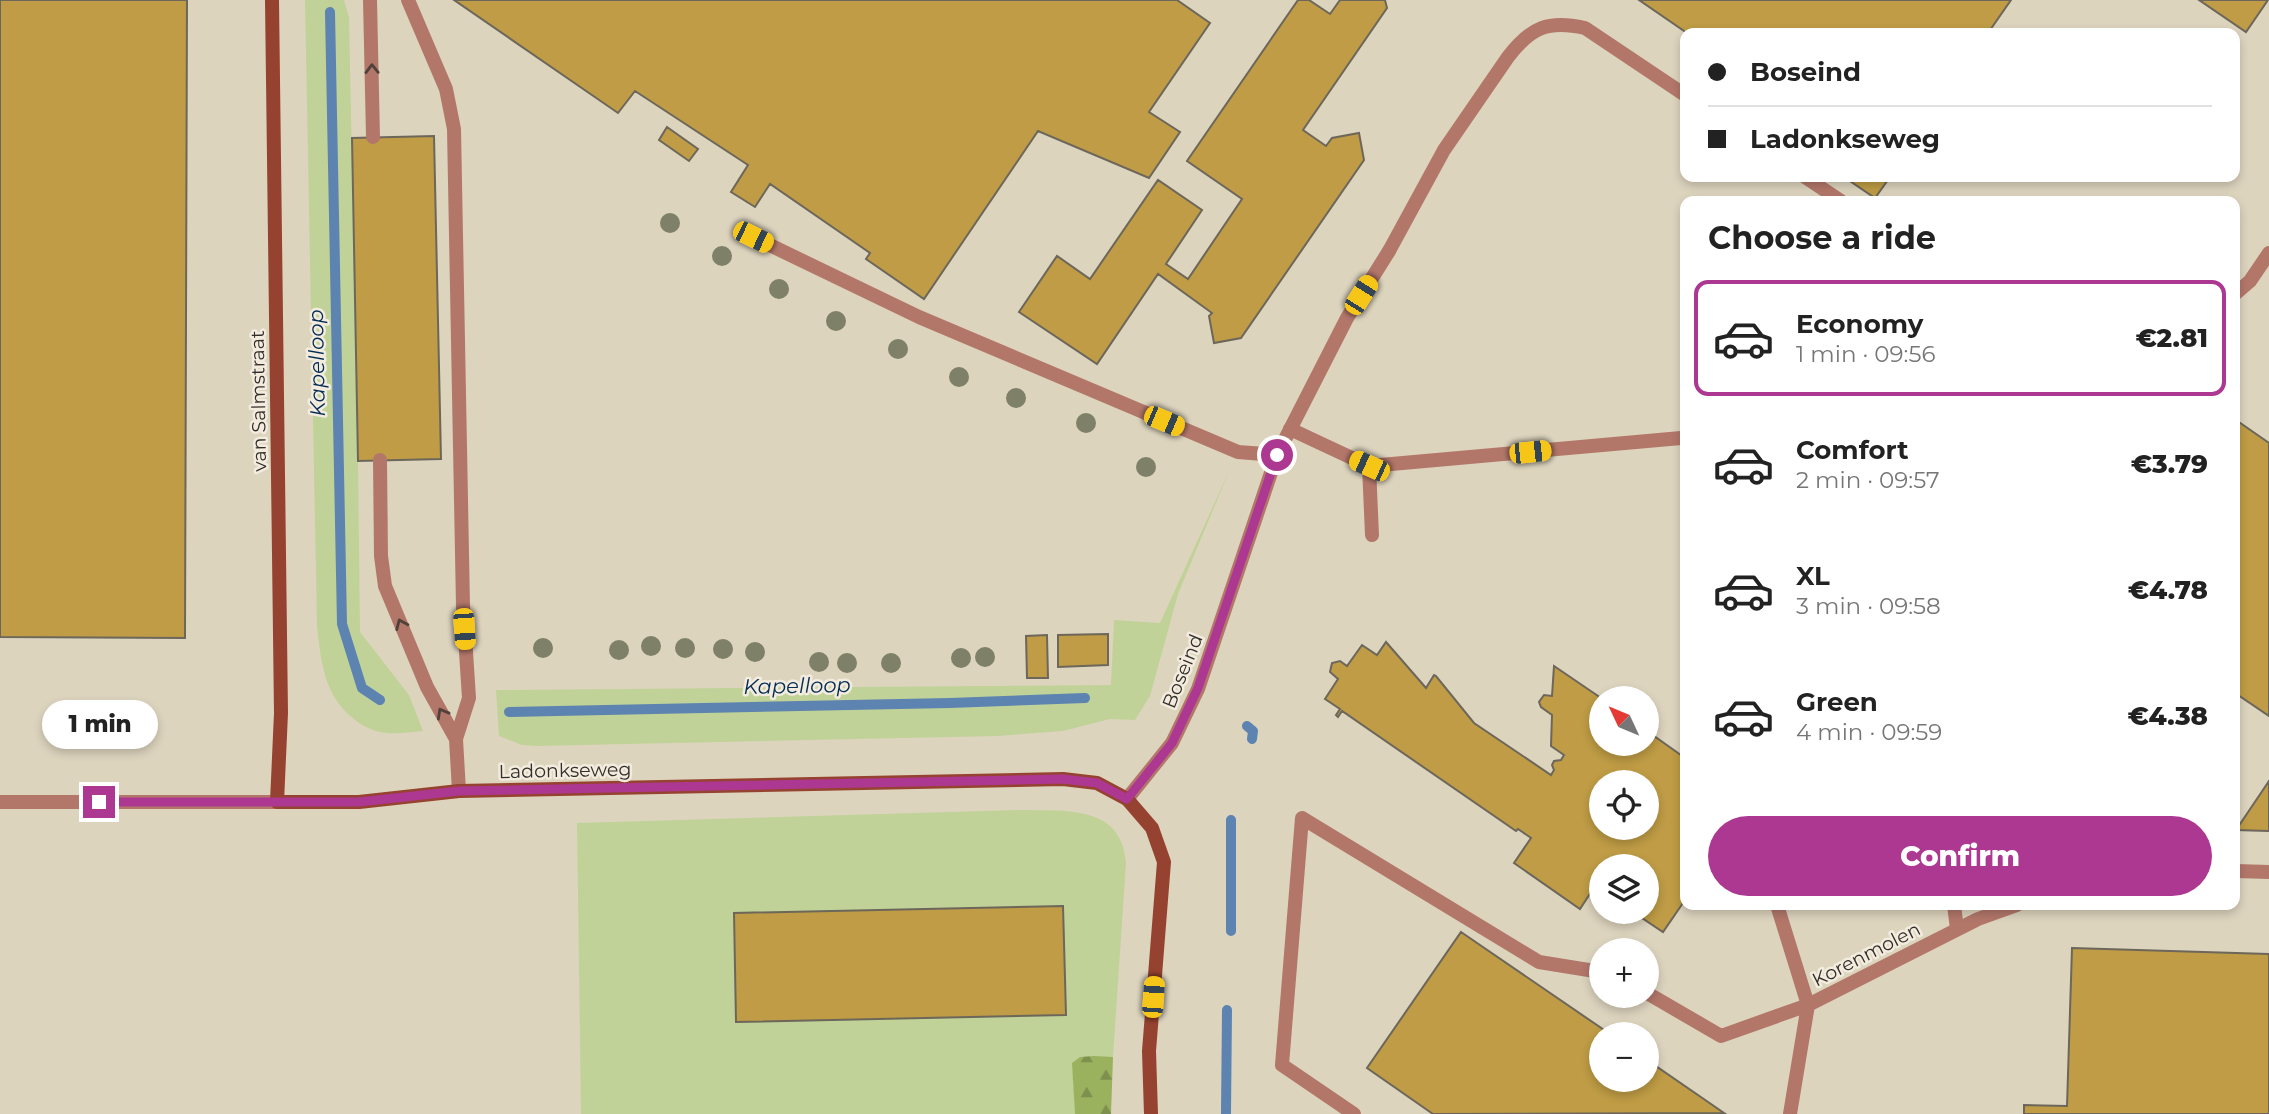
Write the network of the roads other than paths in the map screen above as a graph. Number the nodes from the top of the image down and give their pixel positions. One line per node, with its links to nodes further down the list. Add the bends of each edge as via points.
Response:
1 (272, 0): 21 (street, van Salmstraat, via 281,713)
2 (370, 0): 5 (street, one-way to 2)
3 (408, 0): 17 (street, via 446,89 454,129 463,606 469,698)
4 (1680, 92): 11 (street, Boseind, via 1584,28 1549,25 1533,31 1508,57 1444,150 1347,318)
5 (373, 137)
6 (1812, 182): 7 (street)
7 (1834, 196)
8 (753, 237): 13 (street, via 919,317 1238,452)
9 (2269, 253): 10 (street)
10 (2240, 289)
11 (1290, 429): 13 (street, Boseind); 15 (street)
12 (1680, 438): 15 (street)
13 (1277, 455): 19 (street, Boseind, via 1198,688 1172,743)
14 (380, 460): 17 (street, one-way to 14, via 427,687 386,586 381,556)
15 (1369, 466): 16 (street)
16 (1372, 536)
17 (456, 739): 18 (street)
18 (459, 791): 19 (street, Ladonkseweg, via 1063,779 1097,783); 21 (street, Ladonkseweg, via 359,802)
19 (1127, 799): 31 (street, via 1152,828 1164,862 1149,1051)
20 (0, 802): 21 (street, Ladonkseweg)
21 (277, 802)
22 (2240, 871): 23 (street)
23 (2269, 872)
24 (1779, 910): 30 (street)
25 (1955, 910): 27 (street)
26 (2003, 910): 27 (street, Korenmolen)
27 (1957, 929): 30 (street, Korenmolen)
28 (1589, 970): 32 (street, via 1539,962 1302,818 1282,1065)
29 (1659, 1000): 30 (street, Korenmolen, via 1721,1036)
30 (1808, 1005): 33 (street)
31 (1151, 1114)
32 (1354, 1114)
33 (1790, 1114)

